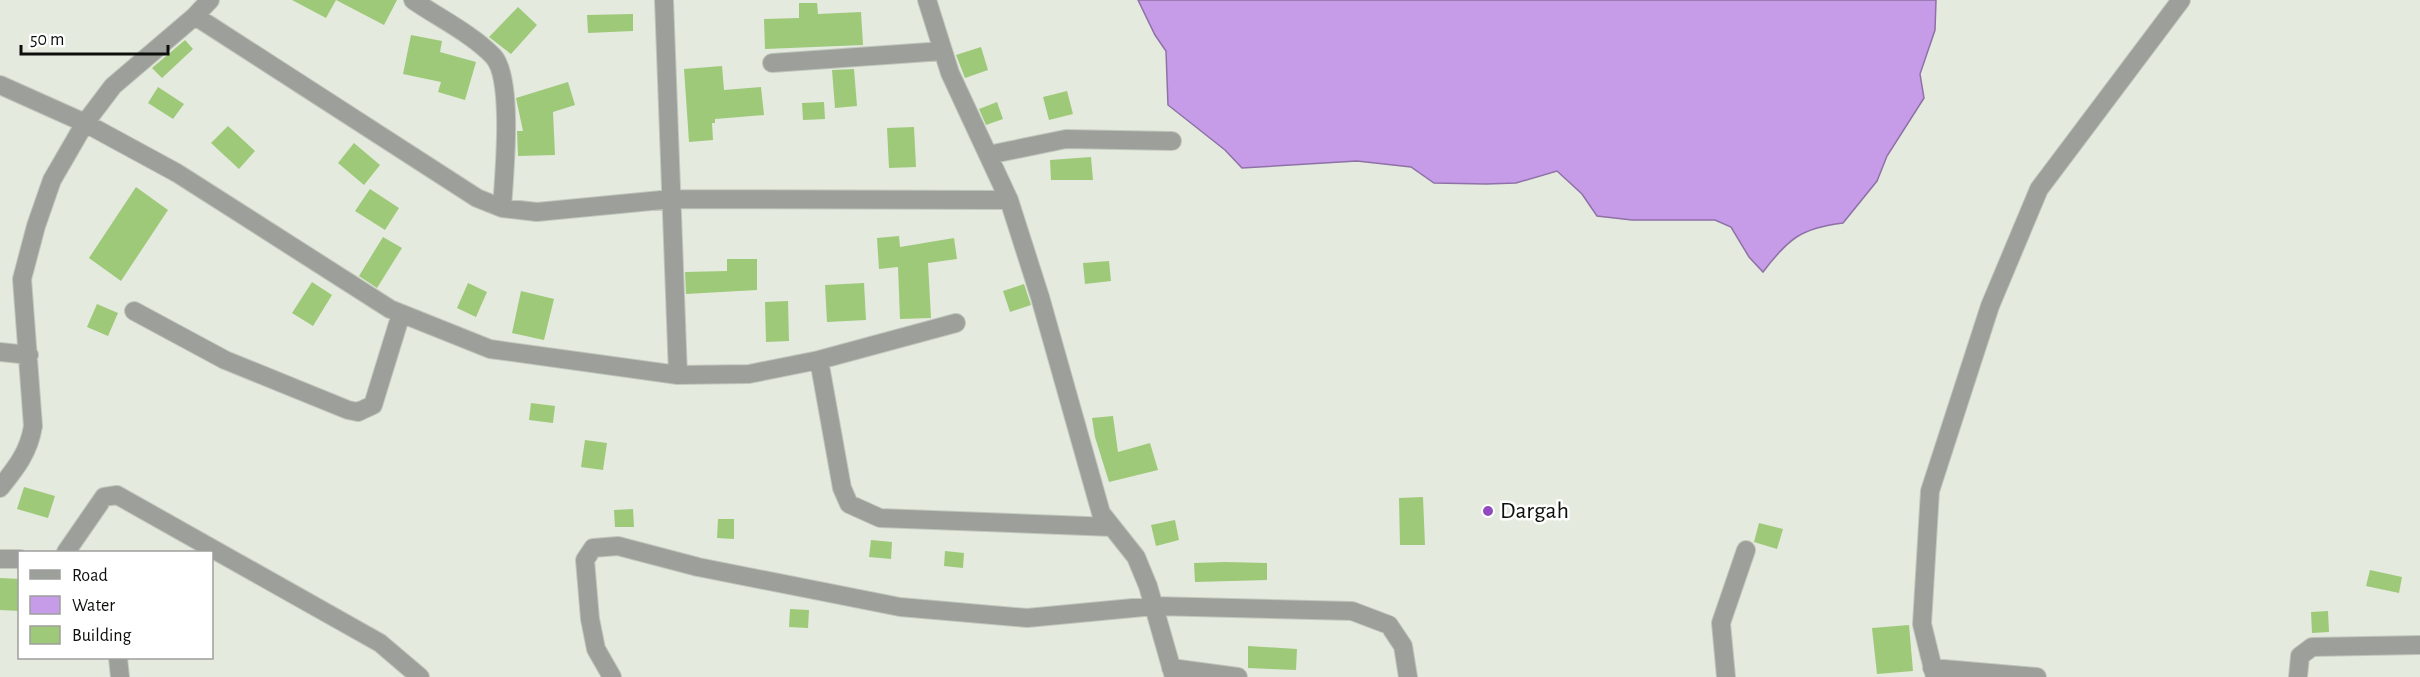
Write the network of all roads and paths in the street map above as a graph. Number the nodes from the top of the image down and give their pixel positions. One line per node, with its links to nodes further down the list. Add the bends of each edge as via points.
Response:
1 (210, 0): 6 (street)
2 (413, 0): 15 (street, via 476,43 500,66 506,135)
3 (664, 0): 13 (street)
4 (927, 0): 7 (street)
5 (2181, 0): 33 (street, via 2039,189 1990,306 1930,490 1922,624)
6 (195, 16): 10 (street, via 113,86); 15 (street, via 477,198)
7 (943, 51): 8 (street); 12 (street)
8 (772, 63)
9 (0, 85): 10 (street)
10 (85, 123): 17 (street, via 177,173); 20 (street, via 52,180 22,279)
11 (1172, 141): 12 (street, via 1066,139)
12 (988, 155): 14 (street)
13 (672, 198): 14 (street); 15 (street, via 537,212); 22 (street)
14 (1009, 200): 24 (street, via 1101,513)
15 (502, 208)
16 (134, 311): 17 (street, via 225,360 358,412 373,405)
17 (401, 314): 22 (street, via 490,349)
18 (956, 322): 21 (street)
19 (0, 352): 20 (street)
20 (29, 355): 23 (street, via 31,441)
21 (819, 360): 22 (street, via 749,374); 24 (street, via 842,488 849,504 880,518 920,522)
22 (678, 375)
23 (0, 489)
24 (1112, 527): 29 (street, via 1136,557)
25 (1746, 550): 39 (street, via 1721,623)
26 (67, 551): 35 (street, via 104,497 117,495 380,643)
27 (0, 559): 28 (street)
28 (18, 559)
29 (1154, 606): 32 (street); 36 (street, via 1027,618 900,607 698,567 618,546 593,548 585,560 590,619 596,649); 38 (street, via 1352,610 1389,625 1403,645)
30 (2420, 645): 41 (street, via 2313,647 2300,656)
31 (118, 659): 34 (street)
32 (1172, 672): 37 (street)
33 (1933, 672): 40 (street)
34 (120, 677)
35 (420, 677)
36 (612, 677)
37 (1238, 677)
38 (1408, 677)
39 (1726, 677)
40 (2037, 677)
41 (2298, 677)

